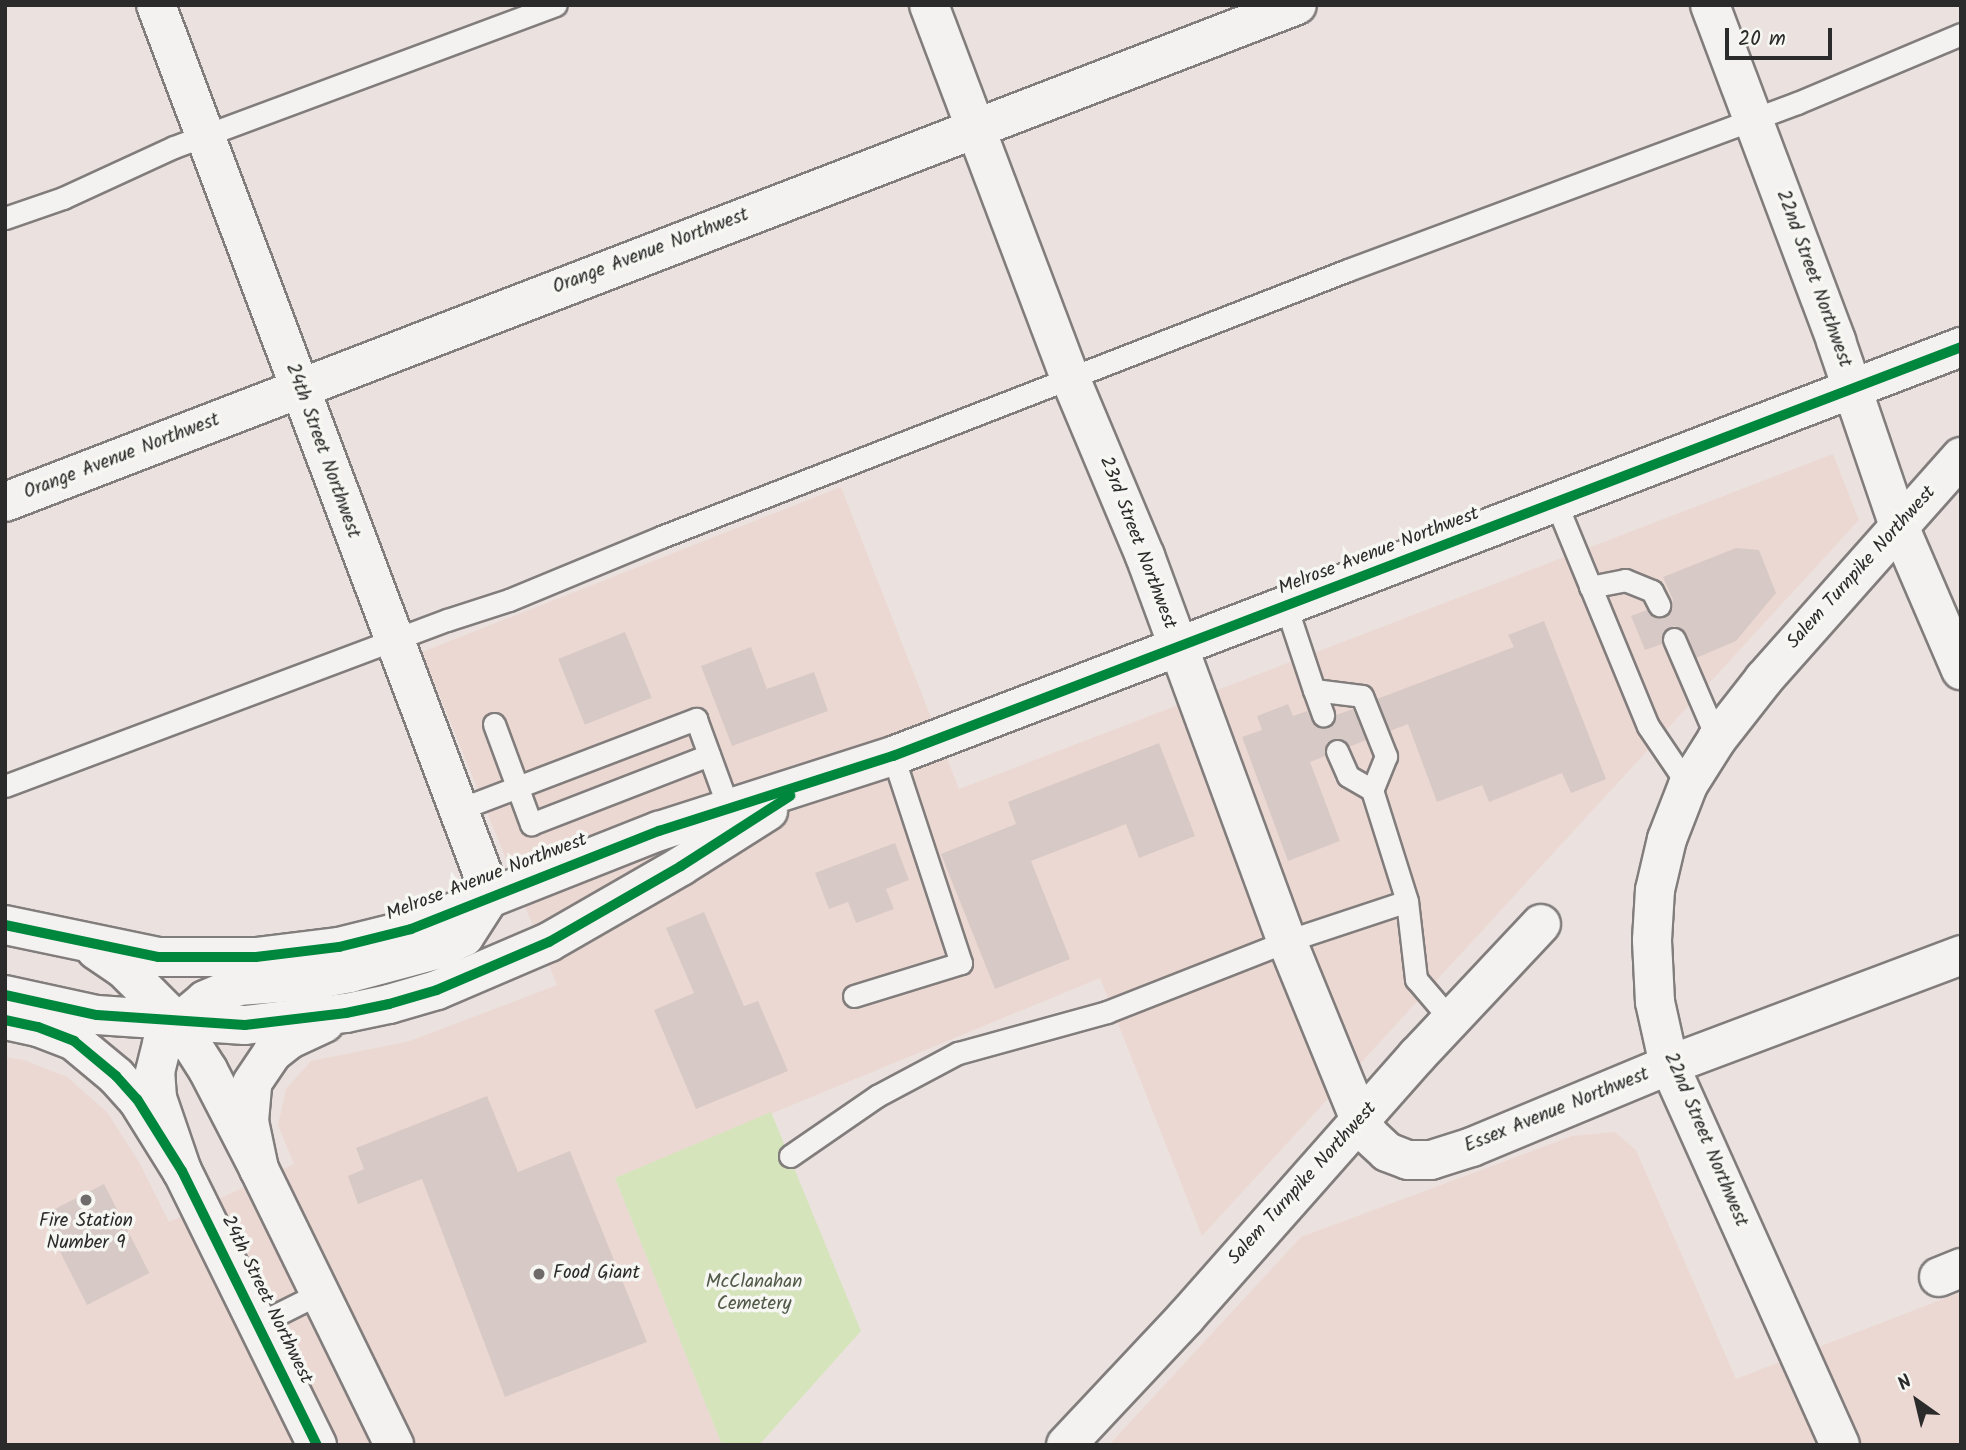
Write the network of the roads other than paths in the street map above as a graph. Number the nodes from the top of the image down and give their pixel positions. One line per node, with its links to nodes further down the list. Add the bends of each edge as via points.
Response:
1 (156, 5): 9 (street, 24th Street Northwest)
2 (555, 5): 9 (lane)
3 (929, 5): 8 (street, 23rd Street Northwest)
4 (1297, 5): 8 (street, Orange Avenue Northwest)
5 (1710, 5): 7 (street, 22nd Street Northwest)
6 (1961, 34): 7 (lane)
7 (1755, 118): 12 (lane, via 1348,270); 13 (street, 22nd Street Northwest)
8 (976, 128): 12 (street, 23rd Street Northwest); 14 (street, Orange Avenue Northwest)
9 (205, 136): 10 (lane); 14 (street, 24th Street Northwest)
10 (5, 218)
11 (1961, 347): 13 (street, Melrose Avenue Northwest)
12 (1071, 380): 23 (lane, via 509,600); 24 (street, 23rd Street Northwest)
13 (1853, 389): 17 (street, Melrose Avenue Northwest); 18 (street, 22nd Street Northwest)
14 (299, 390): 16 (street, Orange Avenue Northwest); 23 (street, 24th Street Northwest)
15 (1961, 457): 18 (street, Salem Turnpike Northwest)
16 (5, 502)
17 (1556, 503): 19 (lane); 20 (street, Melrose Avenue Northwest)
18 (1899, 526): 25 (street, 22nd Street Northwest); 26 (street, Salem Turnpike Northwest)
19 (1590, 587): 21 (lane, via 1625,580 1652,590); 35 (lane, via 1647,726)
20 (1286, 606): 24 (street, Melrose Avenue Northwest); 27 (lane)
21 (1659, 606)
22 (1674, 639): 30 (lane)
23 (393, 640): 36 (lane); 39 (street, 24th Street Northwest)
24 (1178, 647): 33 (street, Melrose Avenue Northwest); 46 (street, 23rd Street Northwest)
25 (1961, 670)
26 (1764, 679): 30 (street, 22nd Street Northwest)
27 (1314, 690): 28 (lane); 38 (lane, via 1362,696 1386,757)
28 (1323, 715)
29 (494, 724): 37 (lane)
30 (1717, 739): 35 (street, 22nd Street Northwest)
31 (1337, 751): 38 (lane, via 1348,776)
32 (709, 755): 37 (lane, via 696,719); 37 (lane, via 531,824); 40 (lane)
33 (893, 756): 34 (street, Melrose Avenue Northwest); 49 (lane, via 961,962)
34 (808, 785): 40 (street, Melrose Avenue Northwest); 50 (street, Melrose Avenue Northwest, via 549,943 437,990)
35 (1688, 785): 54 (street, 22nd Street Northwest, via 1655,890 1655,1002)
36 (5, 786)
37 (517, 786): 39 (lane)
38 (1372, 790): 42 (lane)
39 (460, 809): 41 (street, 24th Street Northwest)
40 (729, 809): 41 (street, Melrose Avenue Northwest)
41 (491, 896): 45 (street, Melrose Avenue Northwest, via 411,929 339,947 256,957 158,957); 53 (street, 24th Street Northwest, via 464,937 439,949 350,974 239,986 205,1000)
42 (1407, 901): 46 (lane); 52 (lane, via 1416,979)
43 (1541, 924): 52 (street, Salem Turnpike Northwest)
44 (5, 925): 45 (street, Melrose Avenue Northwest)
45 (63, 937): 53 (street, via 123,968)
46 (1287, 941): 55 (street, 23rd Street Northwest); 56 (lane, via 1107,1012 958,1053 877,1096)
47 (1961, 955): 54 (street, Essex Avenue Northwest)
48 (5, 995): 53 (street, Melrose Avenue Northwest, via 97,1014)
49 (854, 996)
50 (346, 1013): 53 (street, Melrose Avenue Northwest, via 245,1025); 57 (street, via 290,1039 272,1053 252,1083 249,1121)
51 (5, 1020): 58 (street, via 74,1041 116,1076 137,1099)
52 (1451, 1020): 55 (street, Salem Turnpike Northwest)
53 (178, 1023): 57 (street, via 200,1055); 58 (street, 24th Street Northwest, via 162,1044 155,1072 157,1098)
54 (1669, 1065): 55 (street, Essex Avenue Northwest, via 1431,1160 1408,1160 1387,1152); 64 (street, 22nd Street Northwest)
55 (1360, 1120): 63 (street, Salem Turnpike Northwest)
56 (789, 1156)
57 (259, 1169): 59 (street)
58 (182, 1171): 60 (street, 24th Street Northwest)
59 (320, 1293): 60 (lane); 62 (street)
60 (258, 1324): 61 (street, 24th Street Northwest)
61 (317, 1445)
62 (394, 1445)
63 (1066, 1445)
64 (1840, 1445)

